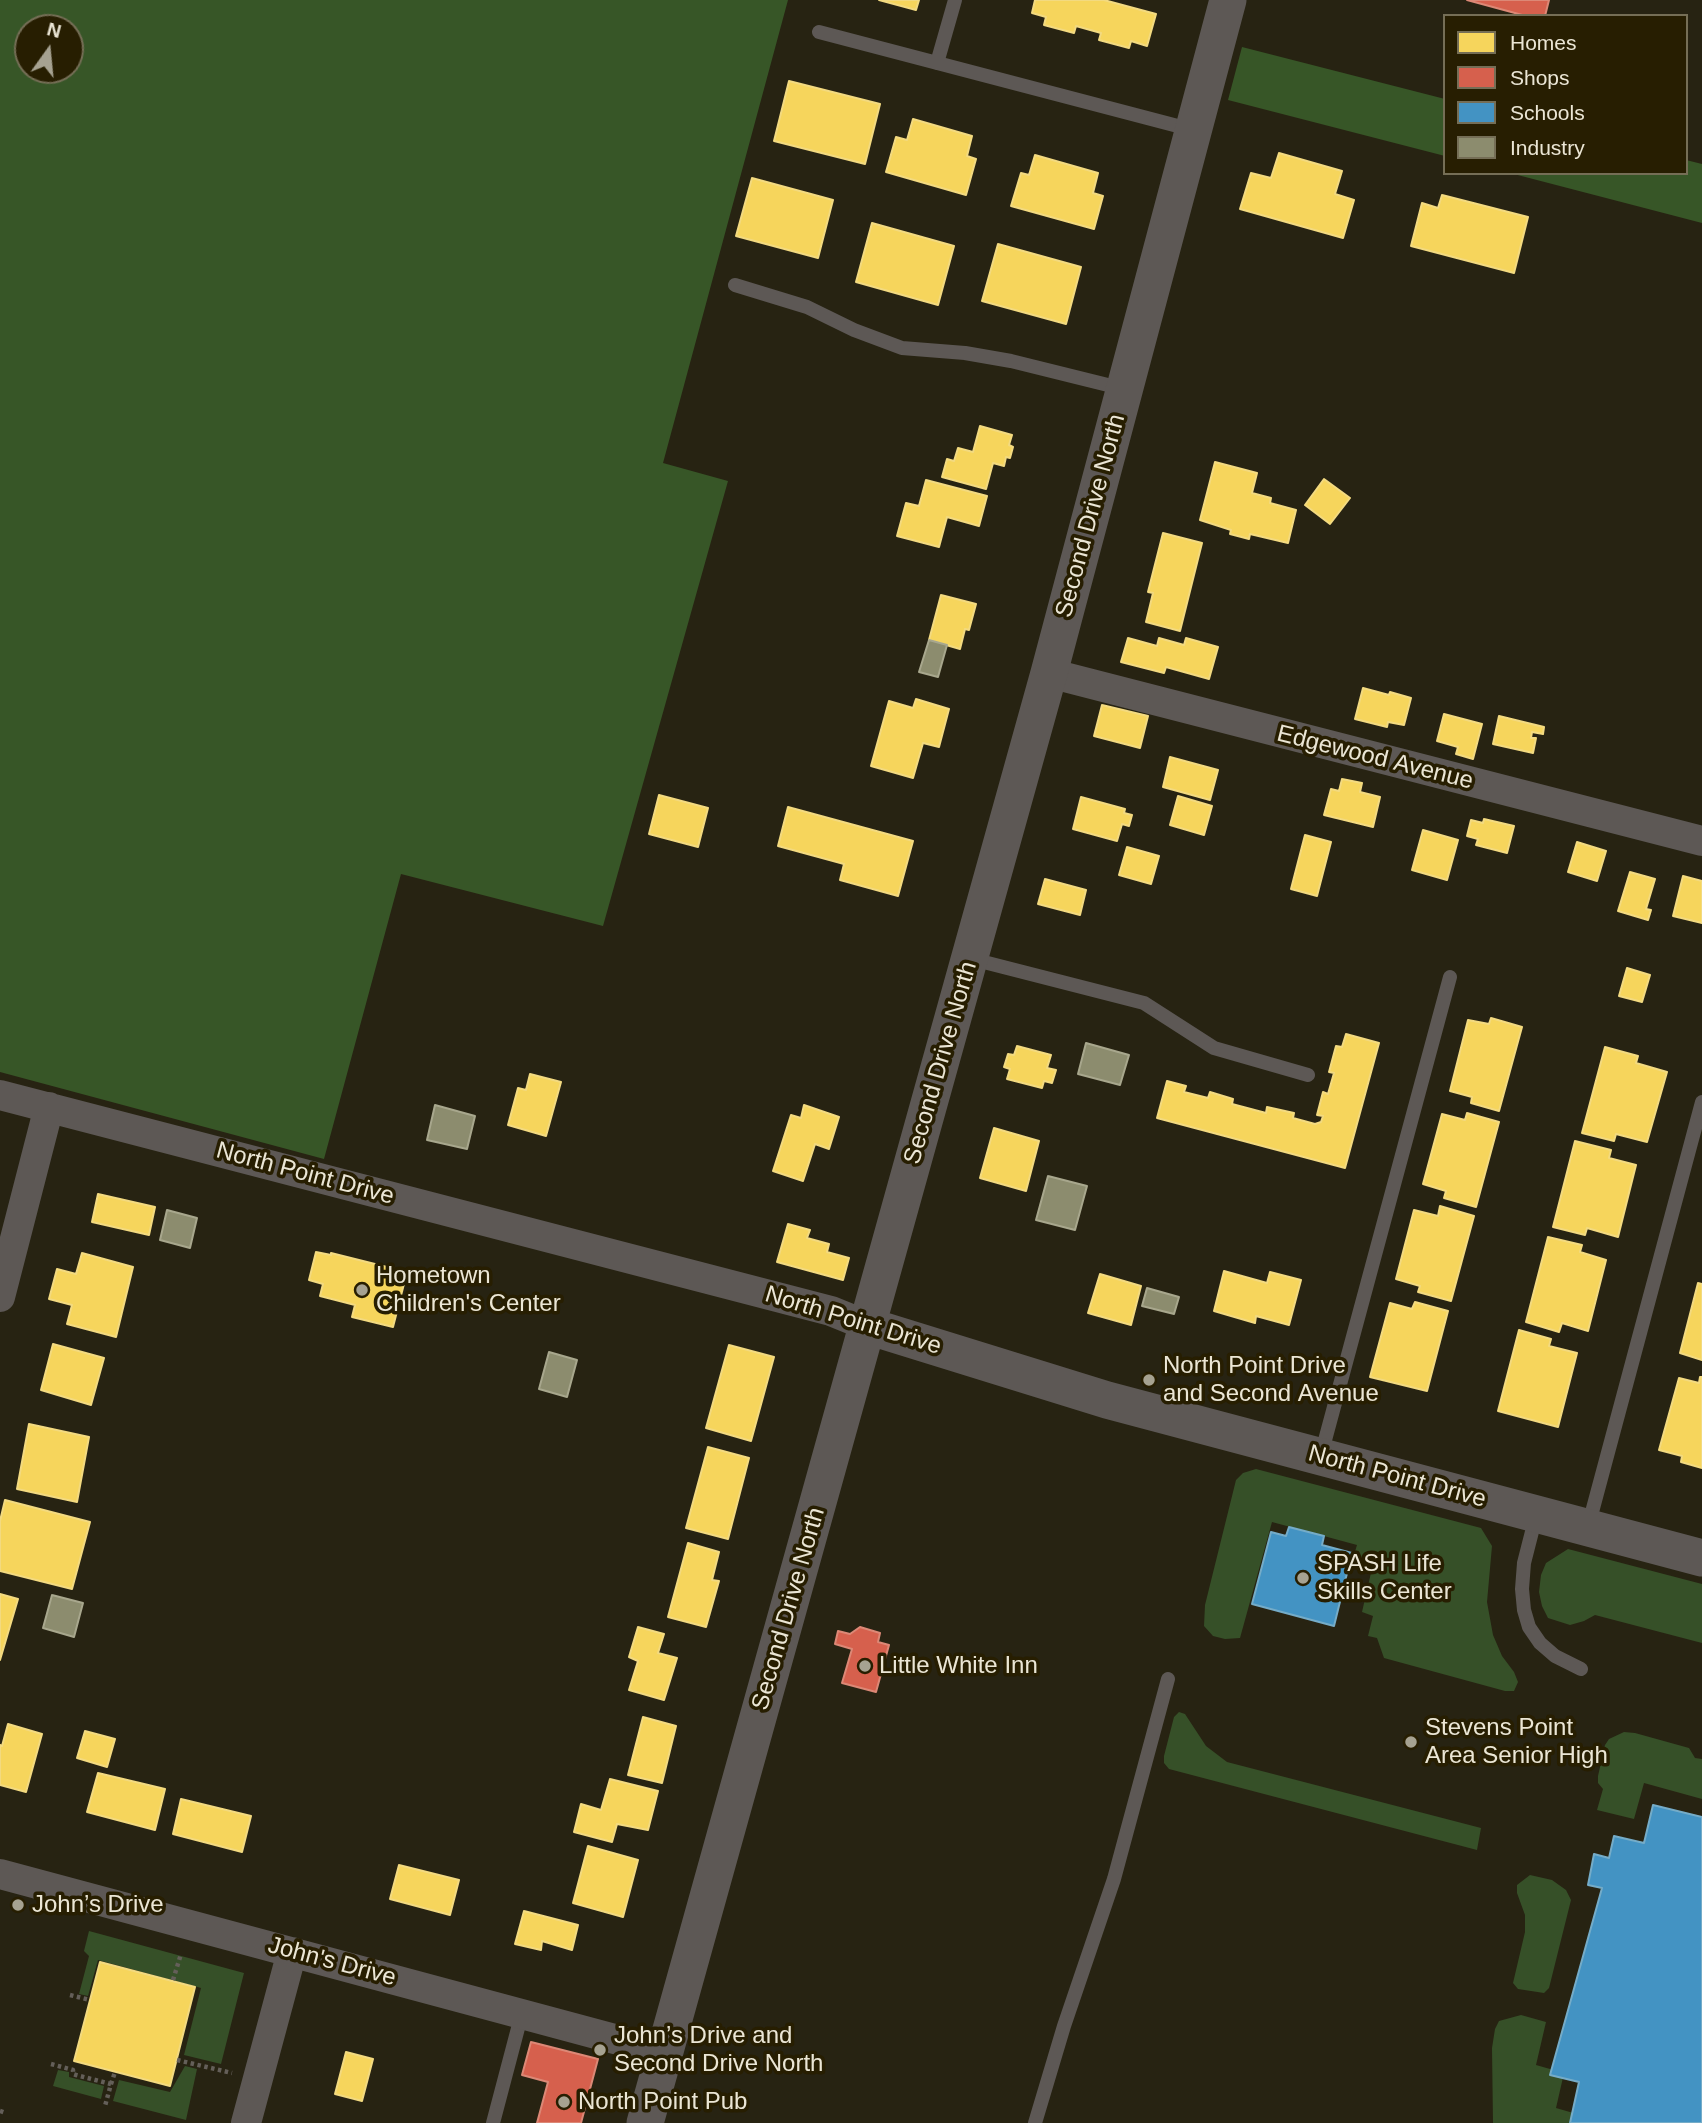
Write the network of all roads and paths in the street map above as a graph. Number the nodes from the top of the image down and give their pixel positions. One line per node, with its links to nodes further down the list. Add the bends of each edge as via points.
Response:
1 (955, 0): 4 (lane)
2 (1228, 0): 5 (street, Second Drive North)
3 (819, 32): 4 (lane)
4 (937, 63): 5 (lane)
5 (1194, 130): 7 (street, Second Drive North)
6 (735, 285): 7 (lane, via 807,307 902,348 1011,361)
7 (1125, 390): 8 (street, Second Drive North)
8 (1049, 673): 9 (street, Edgewood Avenue); 10 (street, Second Drive North)
9 (1702, 841)
10 (970, 958): 12 (lane, via 1143,1003 1214,1048); 17 (street, Second Drive North)
11 (1450, 977): 18 (lane)
12 (1308, 1075)
13 (0, 1095): 15 (street, North Point Drive)
14 (1702, 1102): 20 (lane)
15 (49, 1107): 16 (street); 17 (street, North Point Drive, via 831,1311)
16 (0, 1297)
17 (868, 1325): 18 (street, North Point Drive, via 1107,1400); 31 (street, Second Drive North)
18 (1321, 1457): 19 (street, North Point Drive)
19 (1536, 1514): 20 (street, North Point Drive); 22 (lane, via 1524,1563 1524,1610 1540,1643)
20 (1587, 1528): 21 (street, North Point Drive)
21 (1702, 1558)
22 (1581, 1669)
23 (1168, 1679): 41 (lane, via 1114,1879)
24 (0, 1874): 25 (street, John's Drive)
25 (292, 1952): 30 (street, John's Drive); 35 (street)
26 (181, 1954): 27 (path)
27 (173, 1980)
28 (69, 1995): 29 (path)
29 (90, 2000)
30 (522, 2013): 31 (street, John's Drive); 39 (lane)
31 (663, 2052): 40 (street, Second Drive North)
32 (177, 2060): 35 (path)
33 (51, 2064): 36 (path)
34 (115, 2072): 36 (path)
35 (257, 2079): 38 (street)
36 (111, 2084): 37 (path)
37 (105, 2106)
38 (246, 2123)
39 (493, 2123)
40 (645, 2123)
41 (1035, 2123)

